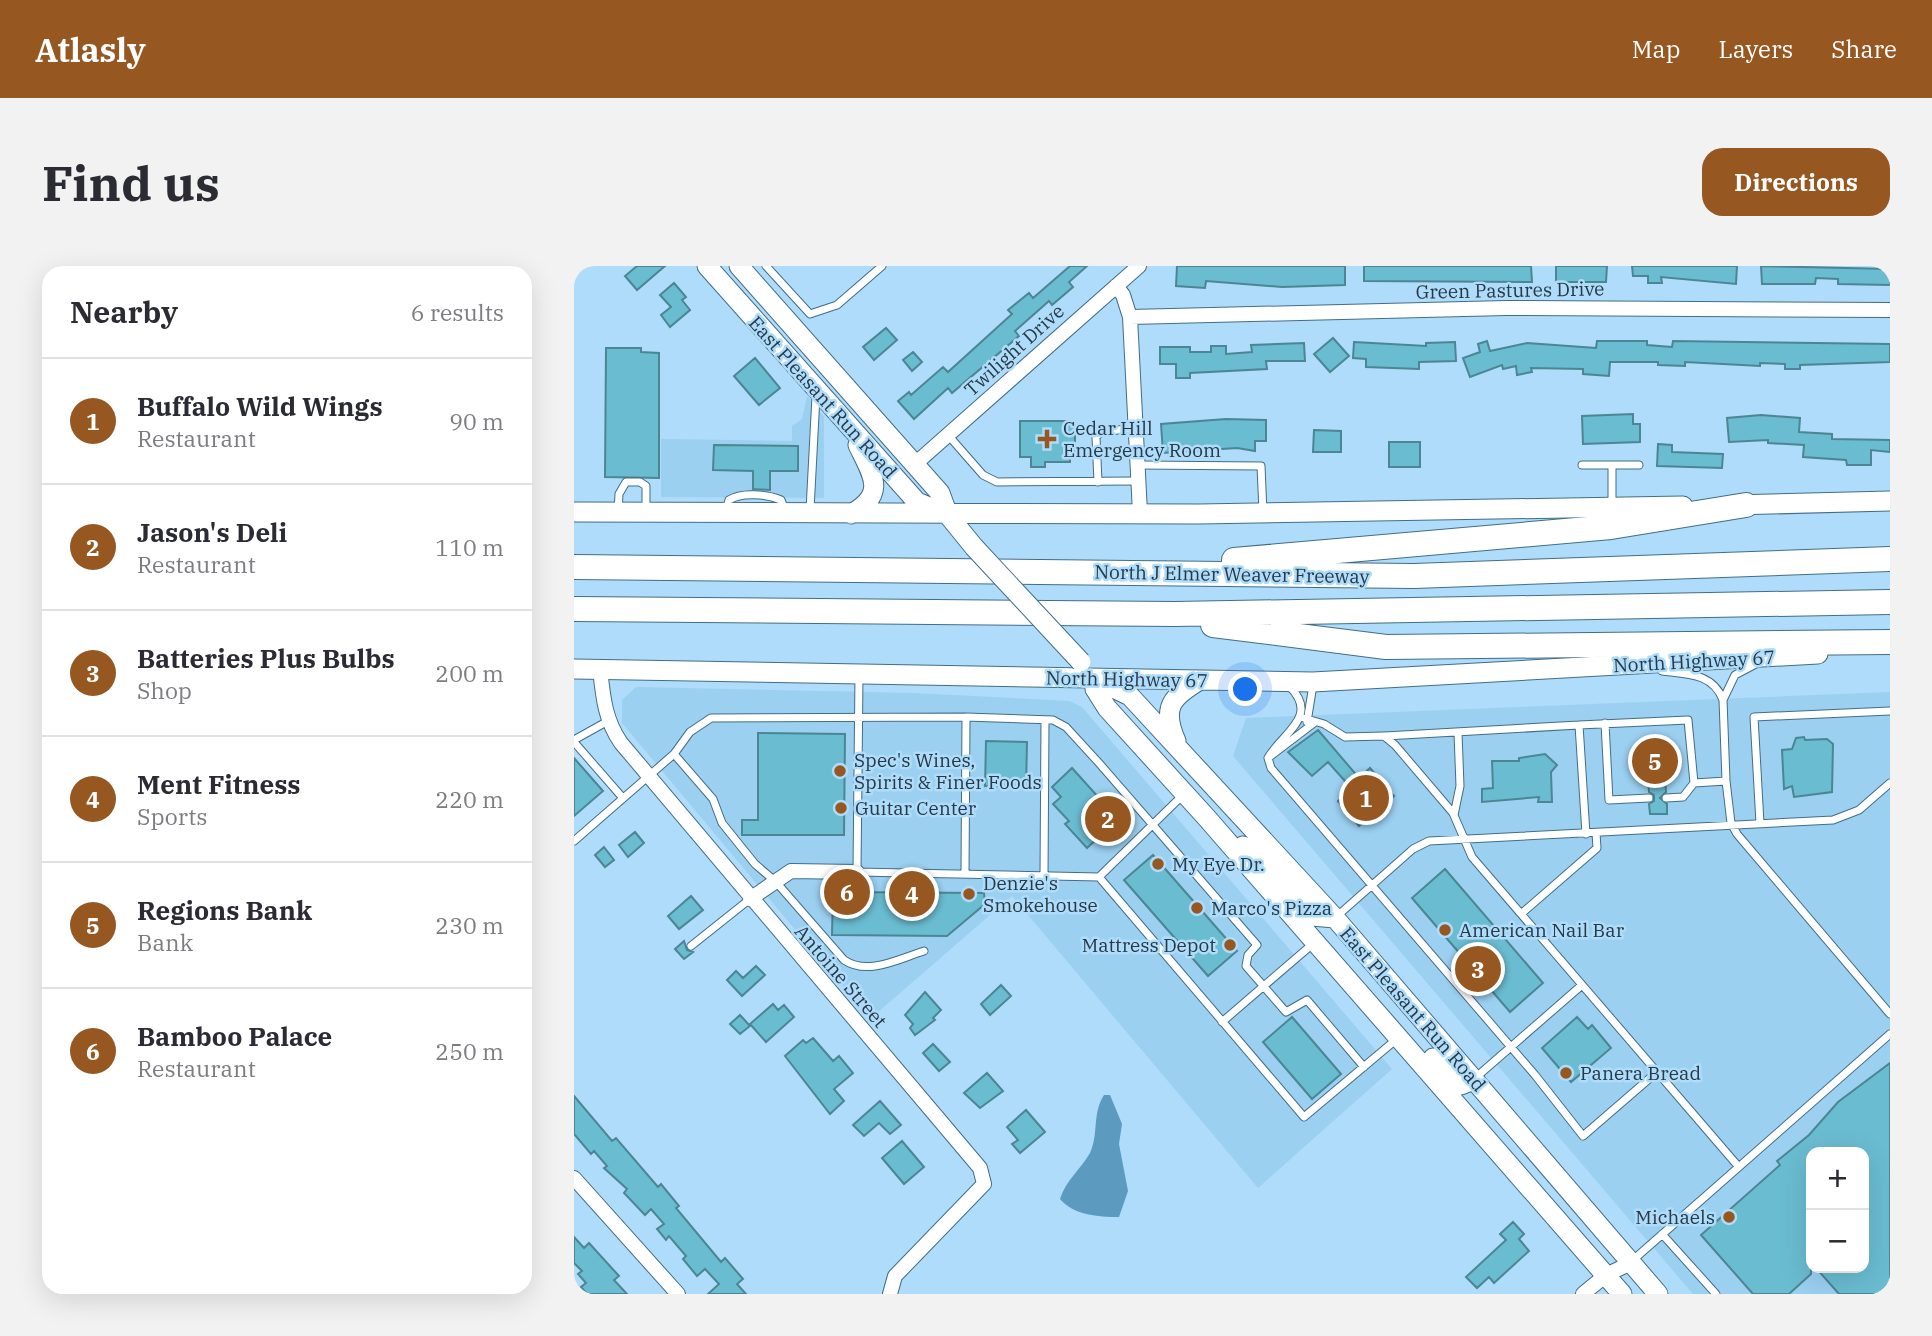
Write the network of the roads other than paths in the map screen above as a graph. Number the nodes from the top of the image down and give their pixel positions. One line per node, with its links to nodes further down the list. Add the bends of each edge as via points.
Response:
1 (707, 266): 9 (main road, East Pleasant Run Road)
2 (739, 266): 13 (main road, East Pleasant Run Road)
3 (766, 266): 4 (lane, via 810,314 837,305)
4 (882, 266)
5 (1139, 266): 6 (street, Twilight Drive)
6 (1115, 286): 8 (street); 12 (street, Twilight Drive)
7 (1890, 310): 8 (street, Green Pastures Drive, via 1506,308)
8 (1130, 317): 11 (street)
9 (817, 389): 10 (main road, East Pleasant Run Road); 28 (lane)
10 (849, 425): 29 (main road, via 874,480 873,496); 30 (main road, East Pleasant Run Road, via 917,502)
11 (1136, 428): 14 (street); 19 (lane, via 1101,432 1096,437)
12 (948, 435): 13 (street, Twilight Drive); 19 (lane, via 982,475 997,482)
13 (915, 464): 30 (main road, East Pleasant Run Road, via 940,494)
14 (1138, 465): 18 (street); 27 (lane, via 1261,466)
15 (1582, 465): 16 (lane)
16 (1612, 465): 17 (lane); 22 (lane)
17 (1639, 465)
18 (1139, 481): 19 (lane); 26 (street)
19 (1098, 482)
20 (1890, 501): 21 (main road)
21 (1746, 505): 22 (main road); 33 (highway, via 1611,527)
22 (1612, 508): 27 (main road)
23 (574, 512): 24 (main road)
24 (618, 512): 25 (main road); 25 (lane, via 626,482 640,482 646,486)
25 (646, 513): 28 (main road)
26 (1140, 513): 27 (main road); 30 (main road)
27 (1263, 513)
28 (810, 514): 29 (main road)
29 (851, 514): 30 (main road)
30 (948, 515): 44 (main road, East Pleasant Run Road, bridge)
31 (1890, 559): 33 (highway, North J Elmer Weaver Freeway, via 1414,576)
32 (574, 567): 33 (highway, North J Elmer Weaver Freeway)
33 (1080, 572)
34 (1890, 602): 36 (highway, North J Elmer Weaver Freeway)
35 (574, 610): 36 (highway, North J Elmer Weaver Freeway)
36 (1111, 614): 37 (highway, via 1386,647)
37 (1890, 642)
38 (1890, 649): 39 (main road, North Highway 67)
39 (1769, 657): 40 (main road, North Highway 67); 48 (lane, via 1735,675)
40 (1620, 665): 47 (main road, North Highway 67); 48 (lane, via 1699,676 1719,689)
41 (574, 669): 42 (main road, North Highway 67)
42 (600, 669): 43 (main road, North Highway 67); 52 (street, Antoine Street)
43 (859, 674): 44 (main road, North Highway 67); 50 (lane)
44 (1095, 679): 45 (main road, North Highway 67); 60 (main road, East Pleasant Run Road, via 1130,696); 66 (main road, East Pleasant Run Road, via 1100,699)
45 (1200, 680): 46 (main road, North Highway 67); 60 (main road, via 1174,698 1168,712)
46 (1284, 681): 47 (main road, North Highway 67); 54 (lane, via 1298,695)
47 (1313, 682): 54 (lane)
48 (1723, 700): 63 (lane)
49 (1890, 711): 73 (lane, via 1754,717)
50 (858, 717): 51 (lane); 61 (lane, via 711,718 690,732); 79 (lane)
51 (966, 717): 53 (lane); 80 (lane)
52 (608, 720): 59 (lane); 62 (street, Antoine Street)
53 (1045, 720): 74 (lane, via 1066,727); 81 (lane)
54 (1307, 721): 58 (lane, via 1332,727 1345,737); 84 (lane, via 1274,747 1268,758 1271,768)
55 (1605, 723): 56 (lane); 64 (lane, via 1688,720); 68 (lane, via 1609,800)
56 (1579, 724): 57 (lane); 75 (lane)
57 (1458, 733): 58 (lane); 70 (lane, via 1460,786)
58 (1384, 736): 70 (lane)
59 (574, 741): 67 (lane)
60 (1180, 748): 87 (main road, East Pleasant Run Road)
61 (674, 754): 62 (lane); 83 (lane, via 713,799 730,833)
62 (648, 775): 67 (lane); 85 (street, Antoine Street)
63 (1726, 781): 64 (lane); 72 (lane)
64 (1694, 783): 69 (lane, via 1683,797)
65 (1890, 783): 73 (lane, via 1844,817)
66 (1185, 793): 71 (main road, East Pleasant Run Road); 74 (lane)
67 (622, 797): 78 (lane)
68 (1649, 798)
69 (1666, 798)
70 (1454, 816): 77 (lane)
71 (1206, 817): 87 (main road, via 1266,863 1312,916); 88 (main road, East Pleasant Run Road)
72 (1731, 823): 73 (lane); 76 (lane); 93 (lane)
73 (1760, 823)
74 (1154, 824): 82 (lane); 92 (lane, via 1257,945 1246,966)
75 (1586, 834): 76 (lane); 77 (lane)
76 (1596, 834): 86 (lane, via 1597,848)
77 (1462, 838): 84 (lane, via 1423,842); 86 (lane, via 1472,858)
78 (574, 841)
79 (857, 872): 80 (lane); 83 (street, via 791,871)
80 (965, 874): 81 (lane)
81 (1044, 876): 82 (lane)
82 (1099, 877): 95 (lane)
83 (776, 882): 85 (street); 90 (lane, via 856,968)
84 (1371, 886): 87 (lane); 99 (lane)
85 (750, 900): 89 (lane); 109 (street, Antoine Street, via 983,1175 984,1184 895,1276)
86 (1521, 914): 91 (lane)
87 (1335, 918): 97 (main road, East Pleasant Run Road)
88 (1315, 941): 92 (lane); 94 (main road, East Pleasant Run Road); 97 (main road, via 1346,950 1378,987)
89 (691, 946)
90 (924, 951)
91 (1582, 985): 99 (lane); 101 (lane)
92 (1264, 986): 95 (lane); 100 (lane, via 1286,1012 1307,1000)
93 (1890, 1014)
94 (1383, 1020): 98 (main road, East Pleasant Run Road); 102 (main road, via 1416,1037 1461,1085)
95 (1222, 1022): 100 (lane, via 1304,1117)
96 (1890, 1034): 103 (lane)
97 (1437, 1036): 102 (main road, East Pleasant Run Road)
98 (1399, 1038): 100 (lane); 107 (main road, East Pleasant Run Road)
99 (1511, 1047): 101 (lane, via 1583,1136); 102 (lane)
100 (1364, 1067)
101 (1657, 1072): 103 (lane)
102 (1474, 1080): 106 (main road, East Pleasant Run Road)
103 (1738, 1166): 105 (lane)
104 (574, 1178): 108 (street)
105 (1662, 1234): 106 (lane); 112 (lane)
106 (1631, 1262): 107 (street); 111 (main road, East Pleasant Run Road)
107 (1616, 1288): 110 (street)
108 (678, 1294)
109 (890, 1294)
110 (1583, 1294)
111 (1658, 1294)
112 (1716, 1294)

